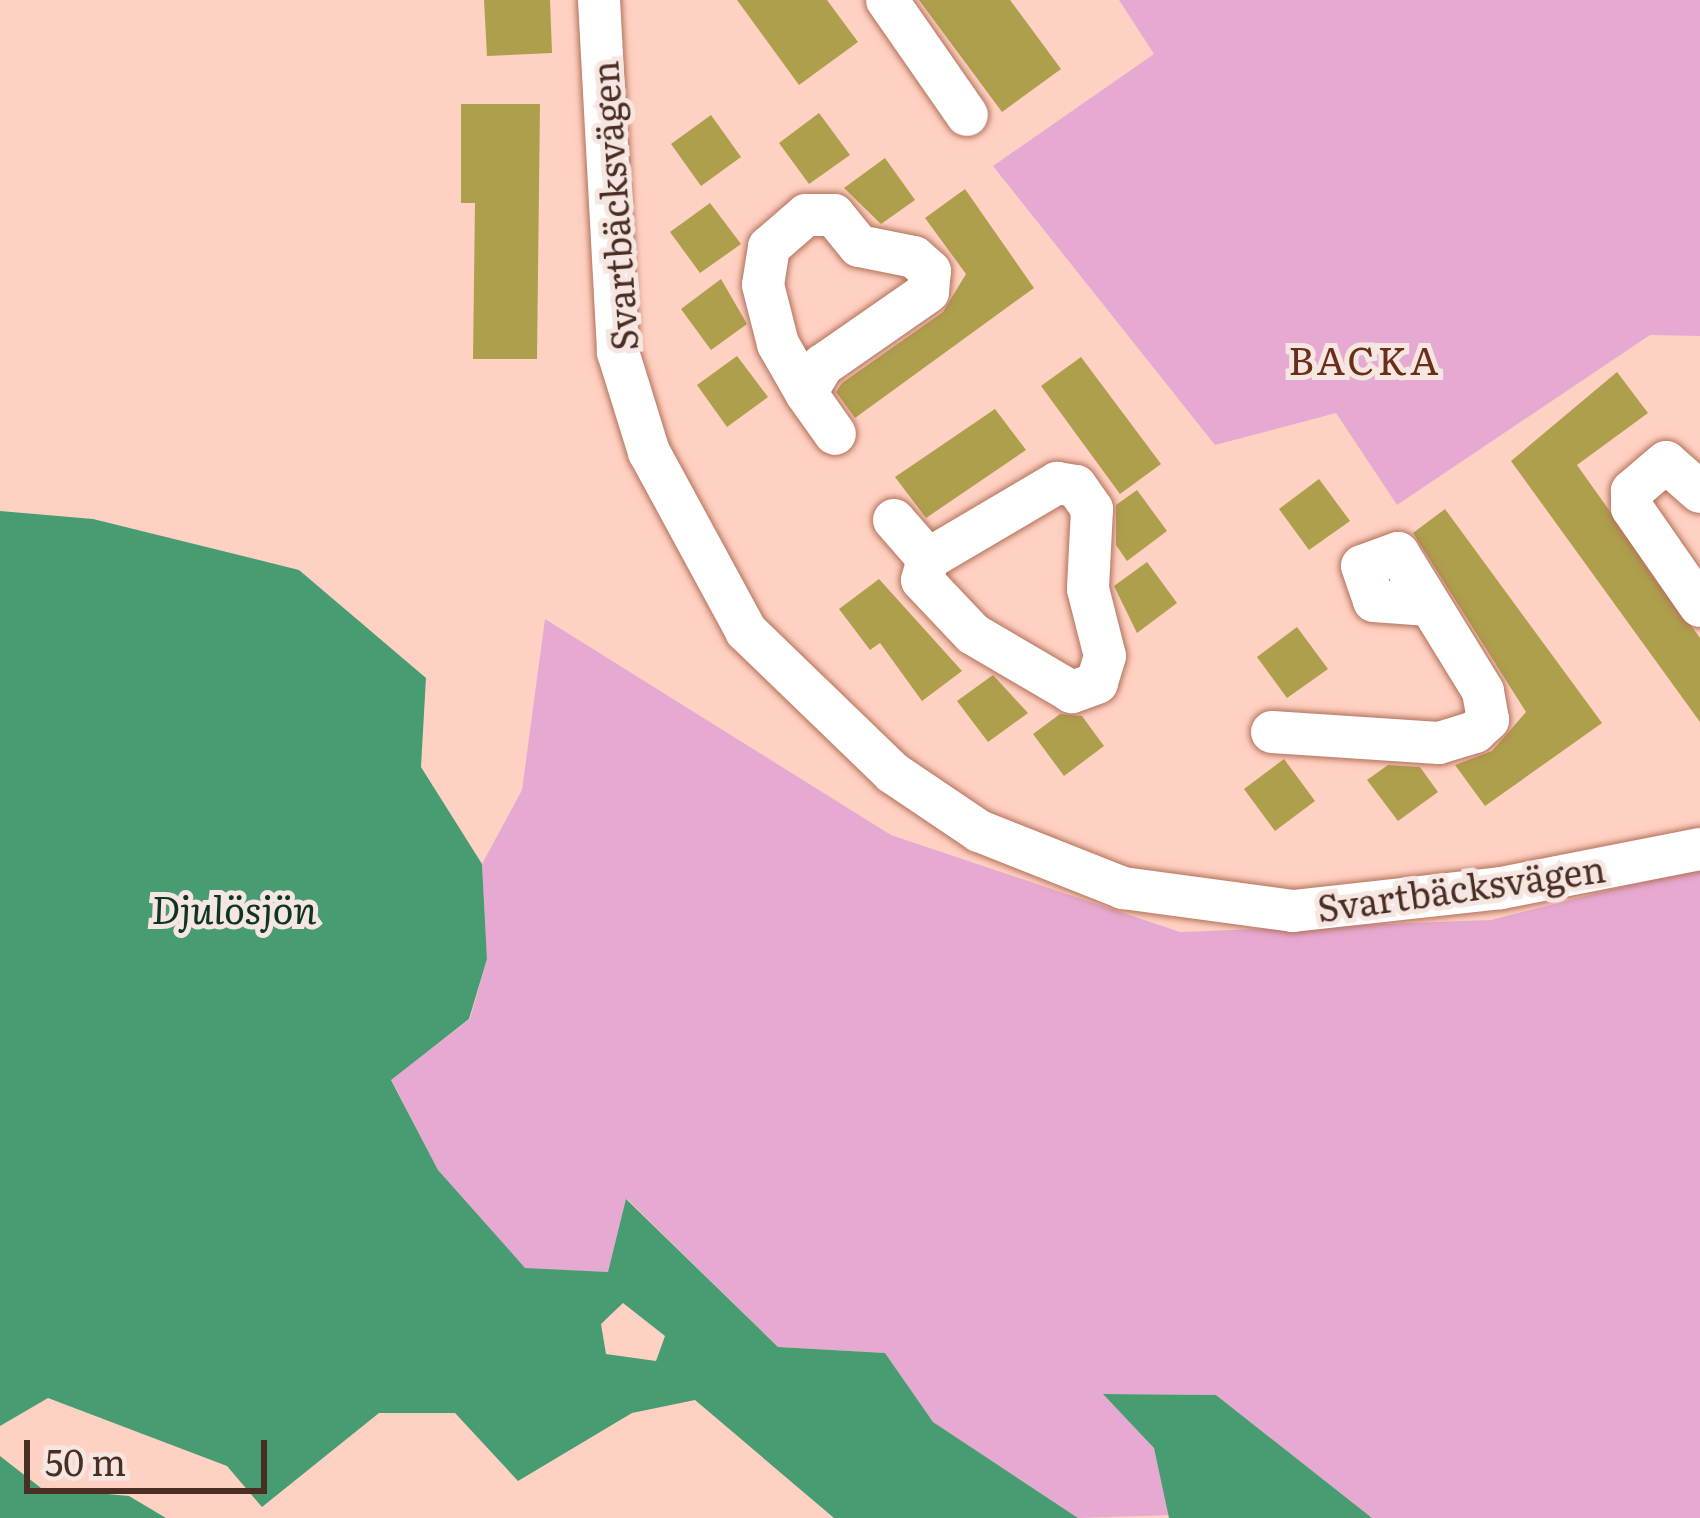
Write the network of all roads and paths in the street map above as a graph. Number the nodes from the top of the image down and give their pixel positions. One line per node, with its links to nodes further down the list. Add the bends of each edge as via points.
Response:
1 (599, 0): 12 (street, Svartbäcksvägen, via 619,352 649,452 746,631 893,773 979,831 1123,888 1293,911 1501,888)
2 (887, 0): 3 (street)
3 (967, 115)
4 (806, 393): 4 (street, via 778,344 763,285 769,247 806,215 834,215 859,246 914,256 930,271 928,292 823,365); 5 (street)
5 (835, 434)
6 (1700, 492): 10 (street, via 1666,462 1632,491 1632,508)
7 (894, 520): 8 (street)
8 (928, 559): 8 (street, via 1057,483 1076,486 1092,509 1088,589 1105,656 1097,683 1072,692 973,634 922,580)
9 (1429, 605): 11 (street, via 1484,692 1488,720 1475,732 1439,743)
10 (1700, 606)
11 (1272, 732)
12 (1700, 849)

